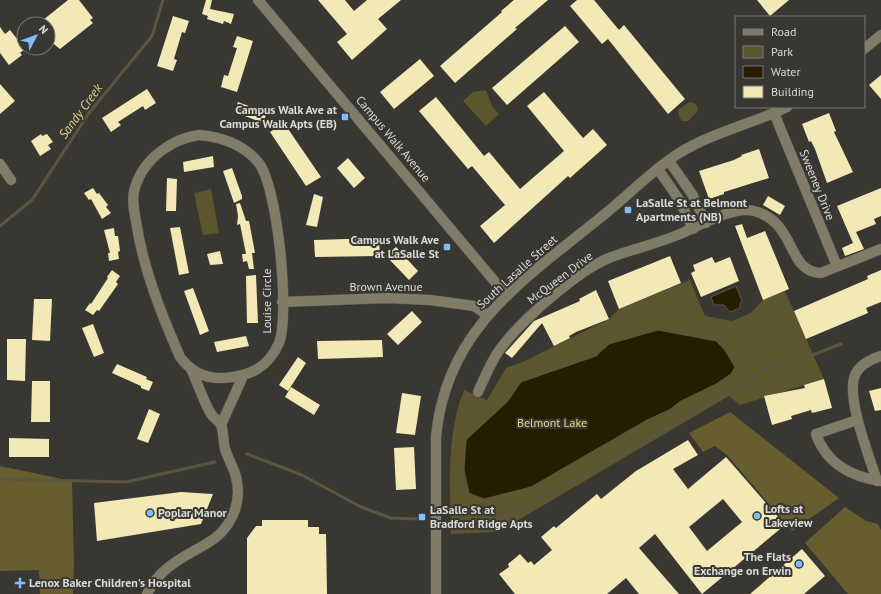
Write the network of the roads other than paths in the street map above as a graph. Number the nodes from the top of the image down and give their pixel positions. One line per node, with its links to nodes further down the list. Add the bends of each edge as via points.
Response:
1 (258, 0): 14 (street, Campus Walk Avenue)
2 (881, 34): 3 (street)
3 (865, 48)
4 (785, 108): 5 (street, South Lasalle Street)
5 (774, 113): 6 (street, South Lasalle Street, via 707,138); 13 (street, Sweeney Drive)
6 (669, 161): 8 (street, South Lasalle Street); 10 (street, via 692,194)
7 (0, 164): 9 (street)
8 (658, 169): 11 (street, via 680,201); 14 (street, South Lasalle Street)
9 (11, 180)
10 (706, 223): 11 (street, McQueen Drive); 13 (street, McQueen Drive, via 738,211 754,210 776,221 806,270 820,273)
11 (693, 229): 20 (street, McQueen Drive, via 609,258 589,269 525,321 505,342)
12 (881, 249): 13 (street, McQueen Drive)
13 (837, 266)
14 (507, 296): 16 (street, South Lasalle Street)
15 (282, 302): 16 (street, Brown Avenue, via 387,298 430,300 474,306); 18 (street, Louise Circle, via 277,215 259,162 233,142 199,135 181,138 154,156 144,169 134,192 138,240 165,322 180,357); 19 (street, Louise Circle, via 282,335 278,344 266,361 256,370)
16 (487, 314): 25 (street, South Lasalle Street, via 457,360 446,386 437,420)
17 (881, 356): 21 (street, via 869,360 855,373 852,390)
18 (191, 369): 19 (street, Louise Circle, via 208,377); 22 (street, via 212,415)
19 (243, 376): 22 (street)
20 (478, 392)
21 (857, 420): 23 (street); 23 (street, via 816,434 820,446 833,461 850,473)
22 (221, 424): 24 (street, via 225,450 238,486 234,514 223,532 170,565 158,576)
23 (879, 481)
24 (147, 594)
25 (436, 594)

